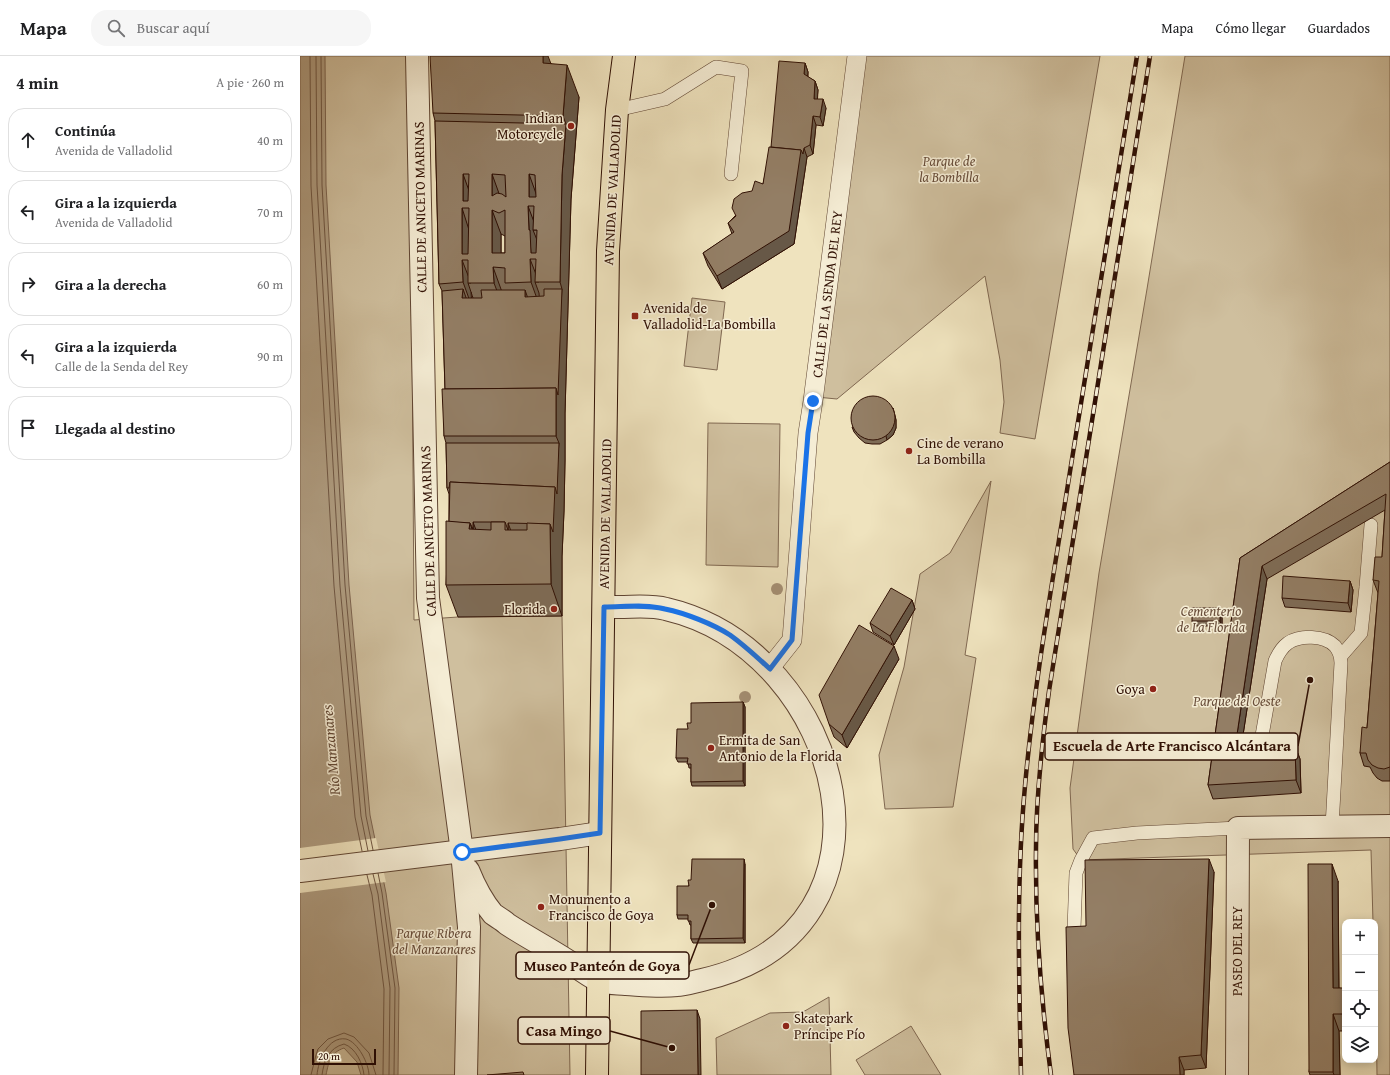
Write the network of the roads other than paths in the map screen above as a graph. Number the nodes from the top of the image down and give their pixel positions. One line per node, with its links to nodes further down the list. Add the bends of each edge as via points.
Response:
1 (417, 56): 15 (street, CALLE DE ANICETO MARINAS, via 428,598)
2 (624, 56): 4 (main road, AVENIDA DE VALLADOLID)
3 (857, 56): 9 (street, CALLE DE LA SENDA DEL REY, via 808,433 792,640)
4 (617, 110): 5 (lane, via 665,99 716,67 742,71); 7 (main road, AVENIDA DE VALLADOLID, via 608,251 604,580)
5 (730, 174)
6 (1371, 525): 8 (lane, via 1361,633)
7 (612, 607): 9 (street, via 659,608 686,615 729,635); 14 (main road, AVENIDA DE VALLADOLID)
8 (1341, 656): 10 (lane, via 1335,646 1323,640 1310,638 1298,639 1280,650 1275,660); 12 (lane)
9 (770, 669): 20 (street, via 790,694 811,728 828,775 835,812 835,832 831,864 818,896 789,936 775,949 740,969 679,985 656,986)
10 (1260, 747)
11 (1390, 826): 12 (street)
12 (1332, 827): 13 (street)
13 (1238, 828): 19 (lane, via 1093,838 1076,873); 23 (street, PASEO DEL REY)
14 (600, 833): 15 (street); 20 (main road, AVENIDA DE VALLADOLID)
15 (462, 852): 16 (street, via 427,854); 17 (street, via 475,888); 18 (street, CALLE DE ANICETO MARINAS)
16 (300, 871)
17 (494, 914): 18 (street, via 477,917); 20 (street, via 523,935)
18 (469, 927): 21 (street, CALLE DE ANICETO MARINAS)
19 (1074, 929)
20 (598, 980): 22 (main road, AVENIDA DE VALLADOLID)
21 (466, 1075)
22 (597, 1075)
23 (1237, 1075)

